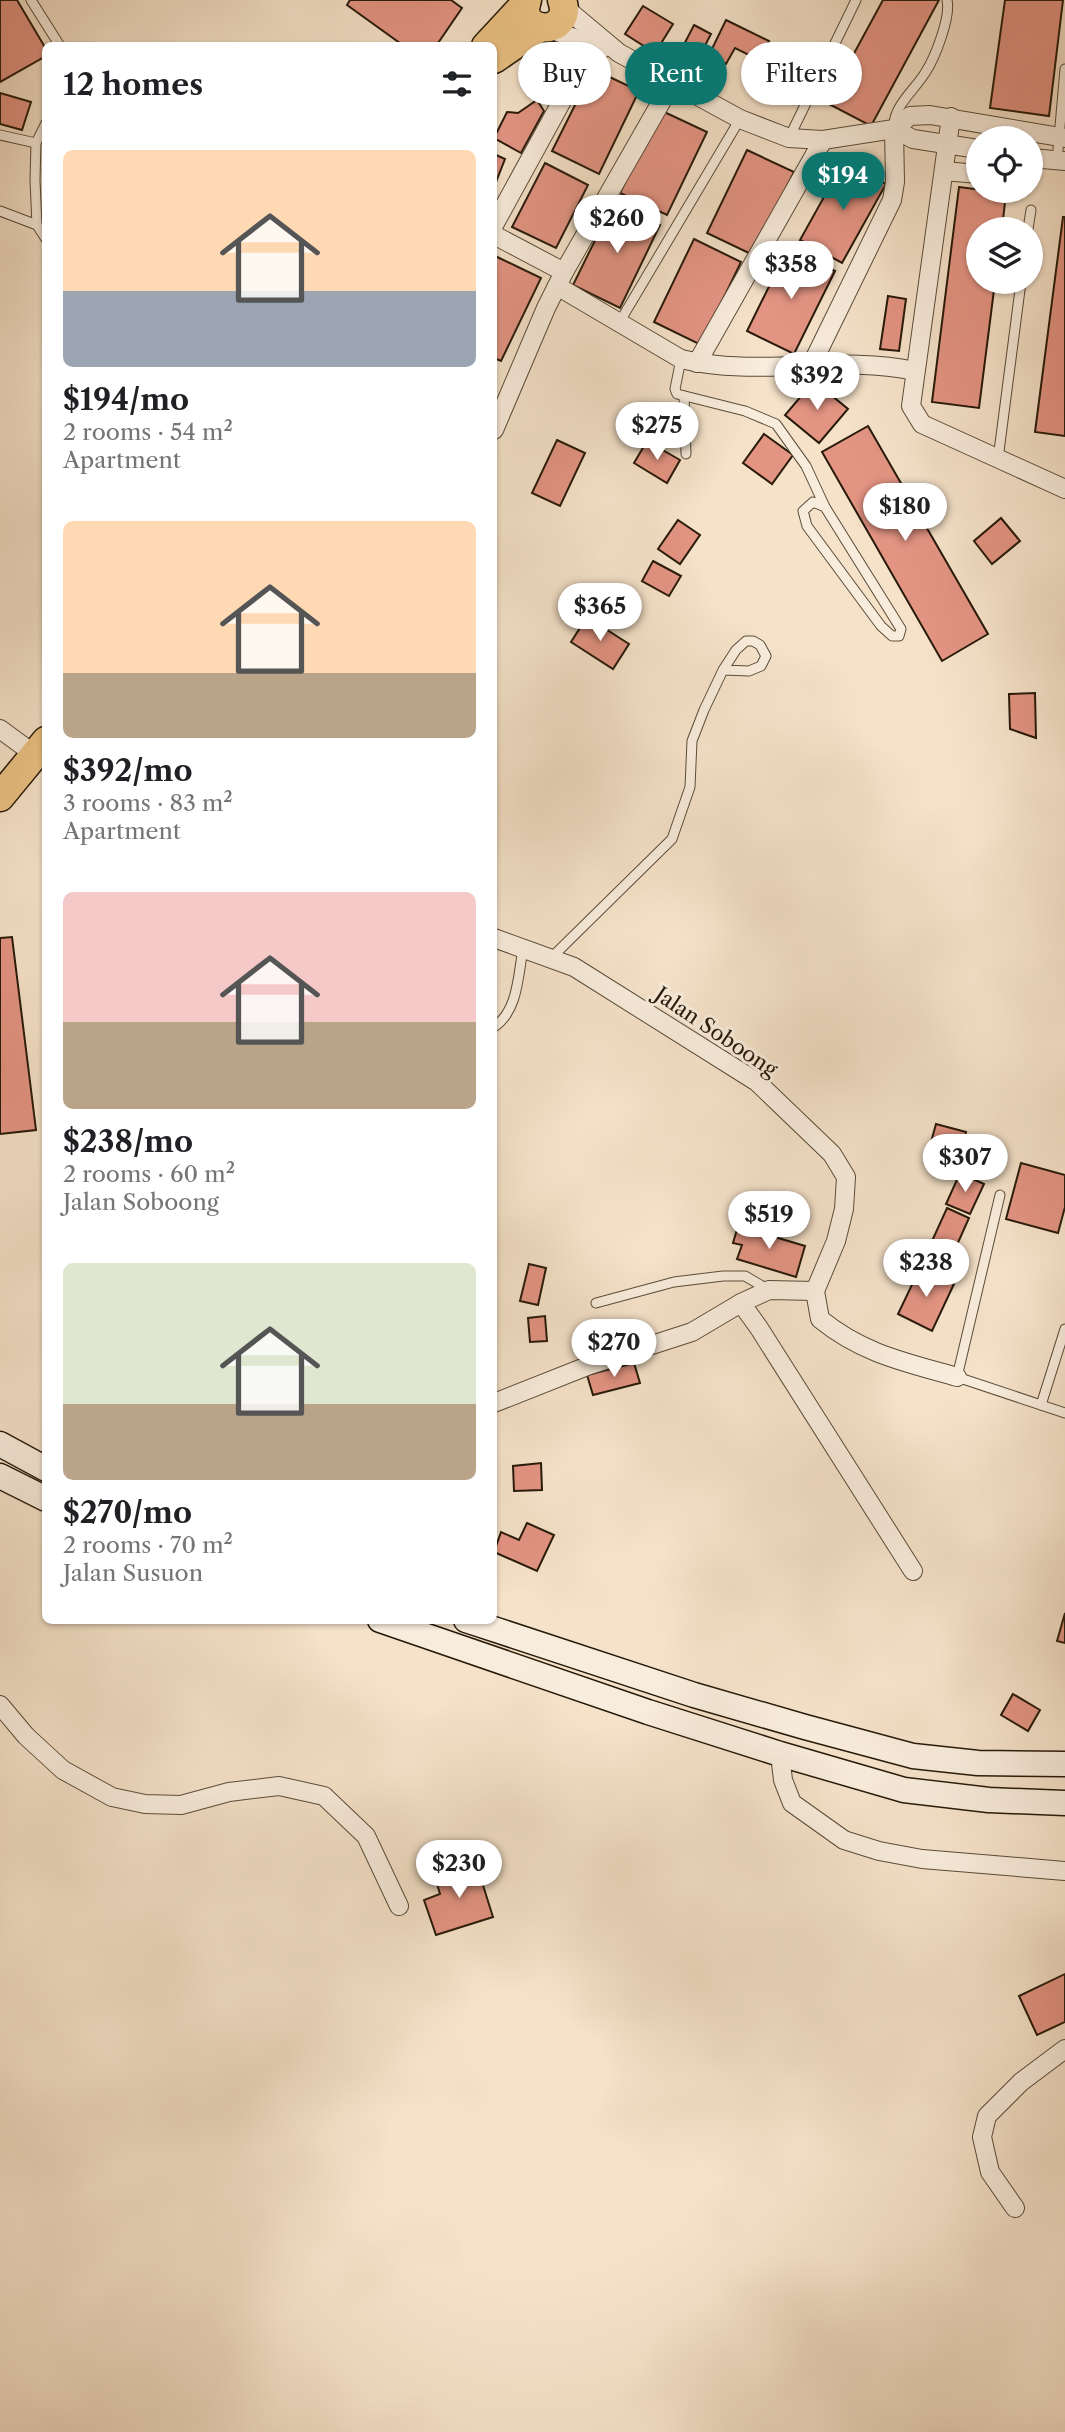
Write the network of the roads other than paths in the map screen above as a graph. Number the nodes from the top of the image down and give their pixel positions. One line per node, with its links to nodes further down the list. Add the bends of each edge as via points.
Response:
1 (31, 0): 6 (lane)
2 (856, 0): 24 (lane)
3 (947, 0): 20 (lane, via 945,25 927,71 894,115)
4 (526, 2): 5 (main road, via 527,18); 7 (main road)
5 (557, 11): 8 (street); 10 (street); 12 (main road)
6 (57, 42)
7 (490, 42)
8 (588, 42)
9 (611, 51): 10 (street)
10 (619, 53): 11 (street)
11 (625, 56)
12 (497, 58)
13 (1065, 69): 25 (lane)
14 (560, 105): 36 (street)
15 (659, 105): 40 (street)
16 (714, 105): 18 (street)
17 (951, 117): 19 (street); 20 (street, via 910,116); 31 (street)
18 (740, 119): 24 (street); 42 (lane)
19 (984, 126)
20 (894, 129): 26 (street); 28 (street, via 913,139); 44 (street, via 892,200)
21 (42, 132): 27 (lane)
22 (0, 135): 27 (lane)
23 (1043, 136): 25 (street)
24 (789, 138): 26 (street)
25 (1062, 138): 30 (lane)
26 (823, 140): 43 (street)
27 (36, 143): 37 (lane)
28 (966, 147)
29 (1043, 159): 30 (street)
30 (1061, 161)
31 (944, 172): 32 (street); 45 (street)
32 (966, 173)
33 (1031, 210): 35 (lane)
34 (0, 211): 37 (lane)
35 (1030, 217)
36 (497, 220)
37 (37, 225): 38 (lane)
38 (42, 233)
39 (497, 237): 40 (street)
40 (560, 279): 42 (street); 47 (street)
41 (1019, 294): 49 (lane)
42 (619, 323): 43 (street)
43 (689, 361): 44 (street); 46 (lane, via 675,389)
44 (811, 366): 45 (street, via 871,364)
45 (915, 371): 49 (street, via 911,406 922,424)
46 (684, 396): 48 (lane); 51 (lane, via 776,424 806,466)
47 (497, 423)
48 (686, 454)
49 (998, 459): 50 (street)
50 (1065, 489)
51 (825, 507): 51 (lane, via 901,629 898,636 881,626 807,526 803,511 813,502)
52 (723, 670): 52 (lane, via 749,671 761,666 766,656 760,645 746,641); 58 (lane, via 692,741 690,787 671,839)
53 (0, 729): 54 (street)
54 (40, 748): 55 (main road)
55 (2, 790)
56 (497, 939): 57 (street, Jalan Soboong)
57 (523, 949): 58 (street, Jalan Soboong); 59 (lane, via 512,1008)
58 (551, 959): 62 (street, Jalan Soboong, via 574,967 757,1082 832,1154 846,1177 844,1209)
59 (497, 1025)
60 (1000, 1195): 66 (lane)
61 (769, 1290): 62 (street); 63 (lane, via 745,1276 723,1276 674,1282); 64 (street)
62 (815, 1291): 66 (street, via 820,1319 839,1335 876,1354)
63 (596, 1303)
64 (741, 1303): 67 (street, via 692,1332); 74 (street)
65 (1065, 1329): 68 (lane)
66 (957, 1377): 68 (lane)
67 (497, 1401)
68 (1041, 1405): 69 (lane)
69 (1065, 1413)
70 (0, 1444): 71 (main road)
71 (42, 1467)
72 (0, 1476): 73 (main road)
73 (42, 1497)
74 (912, 1571)
75 (392, 1624): 78 (main road)
76 (478, 1624): 79 (main road, via 694,1695 913,1756)
77 (0, 1705): 82 (street, via 63,1770 112,1797 181,1805 229,1792 279,1786 324,1796 366,1836)
78 (780, 1754): 80 (main road, via 904,1790); 81 (street, via 792,1803 844,1840 922,1859)
79 (1065, 1765)
80 (1065, 1803)
81 (1065, 1871)
82 (399, 1906)
83 (1065, 2049): 84 (street, via 1021,2082 987,2116 982,2137 990,2172)
84 (1015, 2208)

